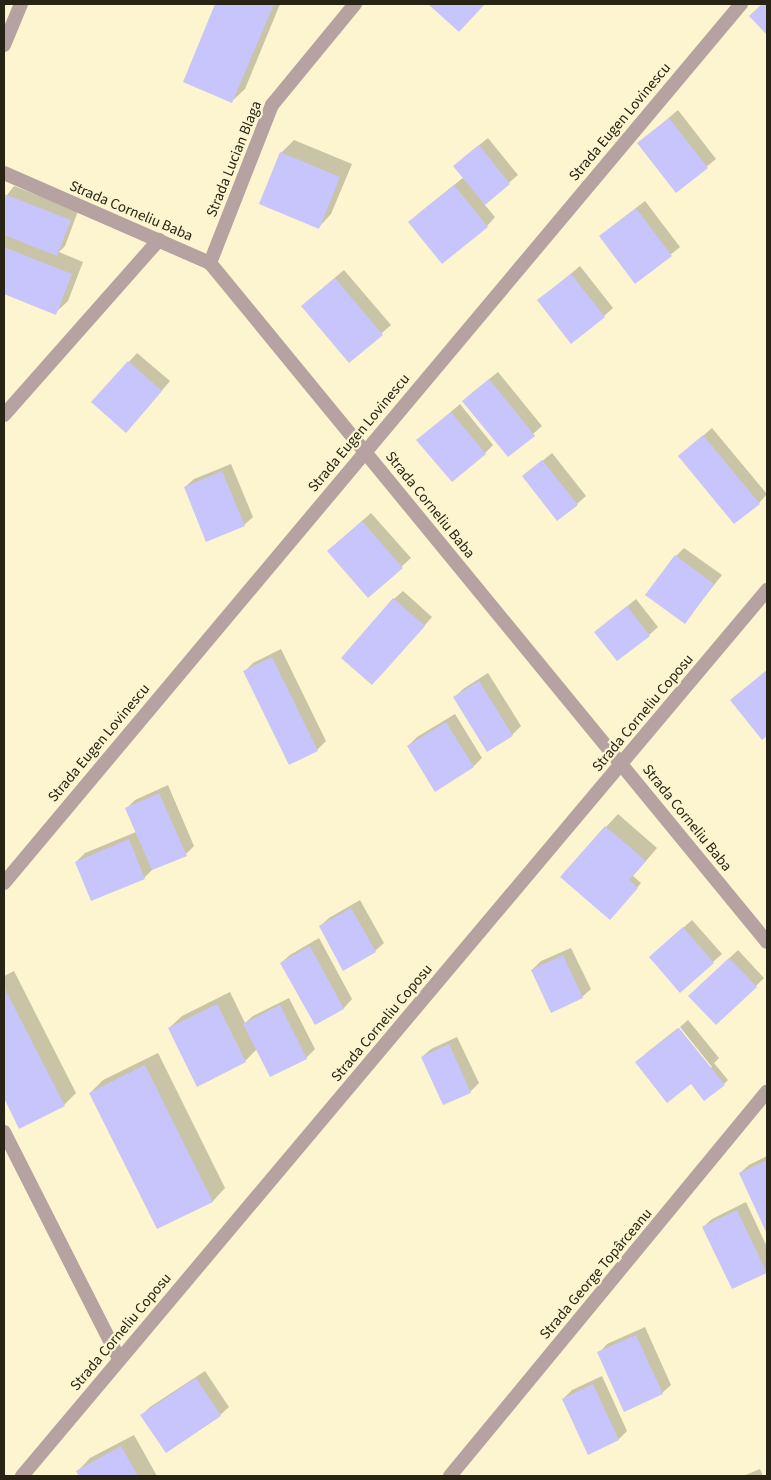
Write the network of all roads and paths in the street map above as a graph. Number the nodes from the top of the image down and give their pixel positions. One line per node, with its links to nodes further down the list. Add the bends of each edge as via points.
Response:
1 (22, 4): 4 (street)
2 (355, 4): 7 (street, Strada Lucian Blaga, via 272,104)
3 (741, 4): 9 (street, Strada Eugen Lovinescu)
4 (4, 44)
5 (4, 173): 6 (street, Strada Corneliu Baba)
6 (158, 240): 7 (street, Strada Corneliu Baba); 8 (street)
7 (210, 263): 9 (street, Strada Corneliu Baba)
8 (4, 415)
9 (365, 451): 11 (street, Strada Corneliu Baba); 12 (street, Strada Eugen Lovinescu)
10 (767, 590): 11 (street, Strada Corneliu Coposu)
11 (622, 764): 13 (street, Strada Corneliu Baba); 16 (street, Strada Corneliu Coposu)
12 (4, 883)
13 (767, 942)
14 (767, 1092): 18 (street, Strada George Topârceanu)
15 (4, 1132): 16 (street)
16 (119, 1360): 17 (street, Strada Corneliu Coposu)
17 (22, 1476)
18 (450, 1476)

